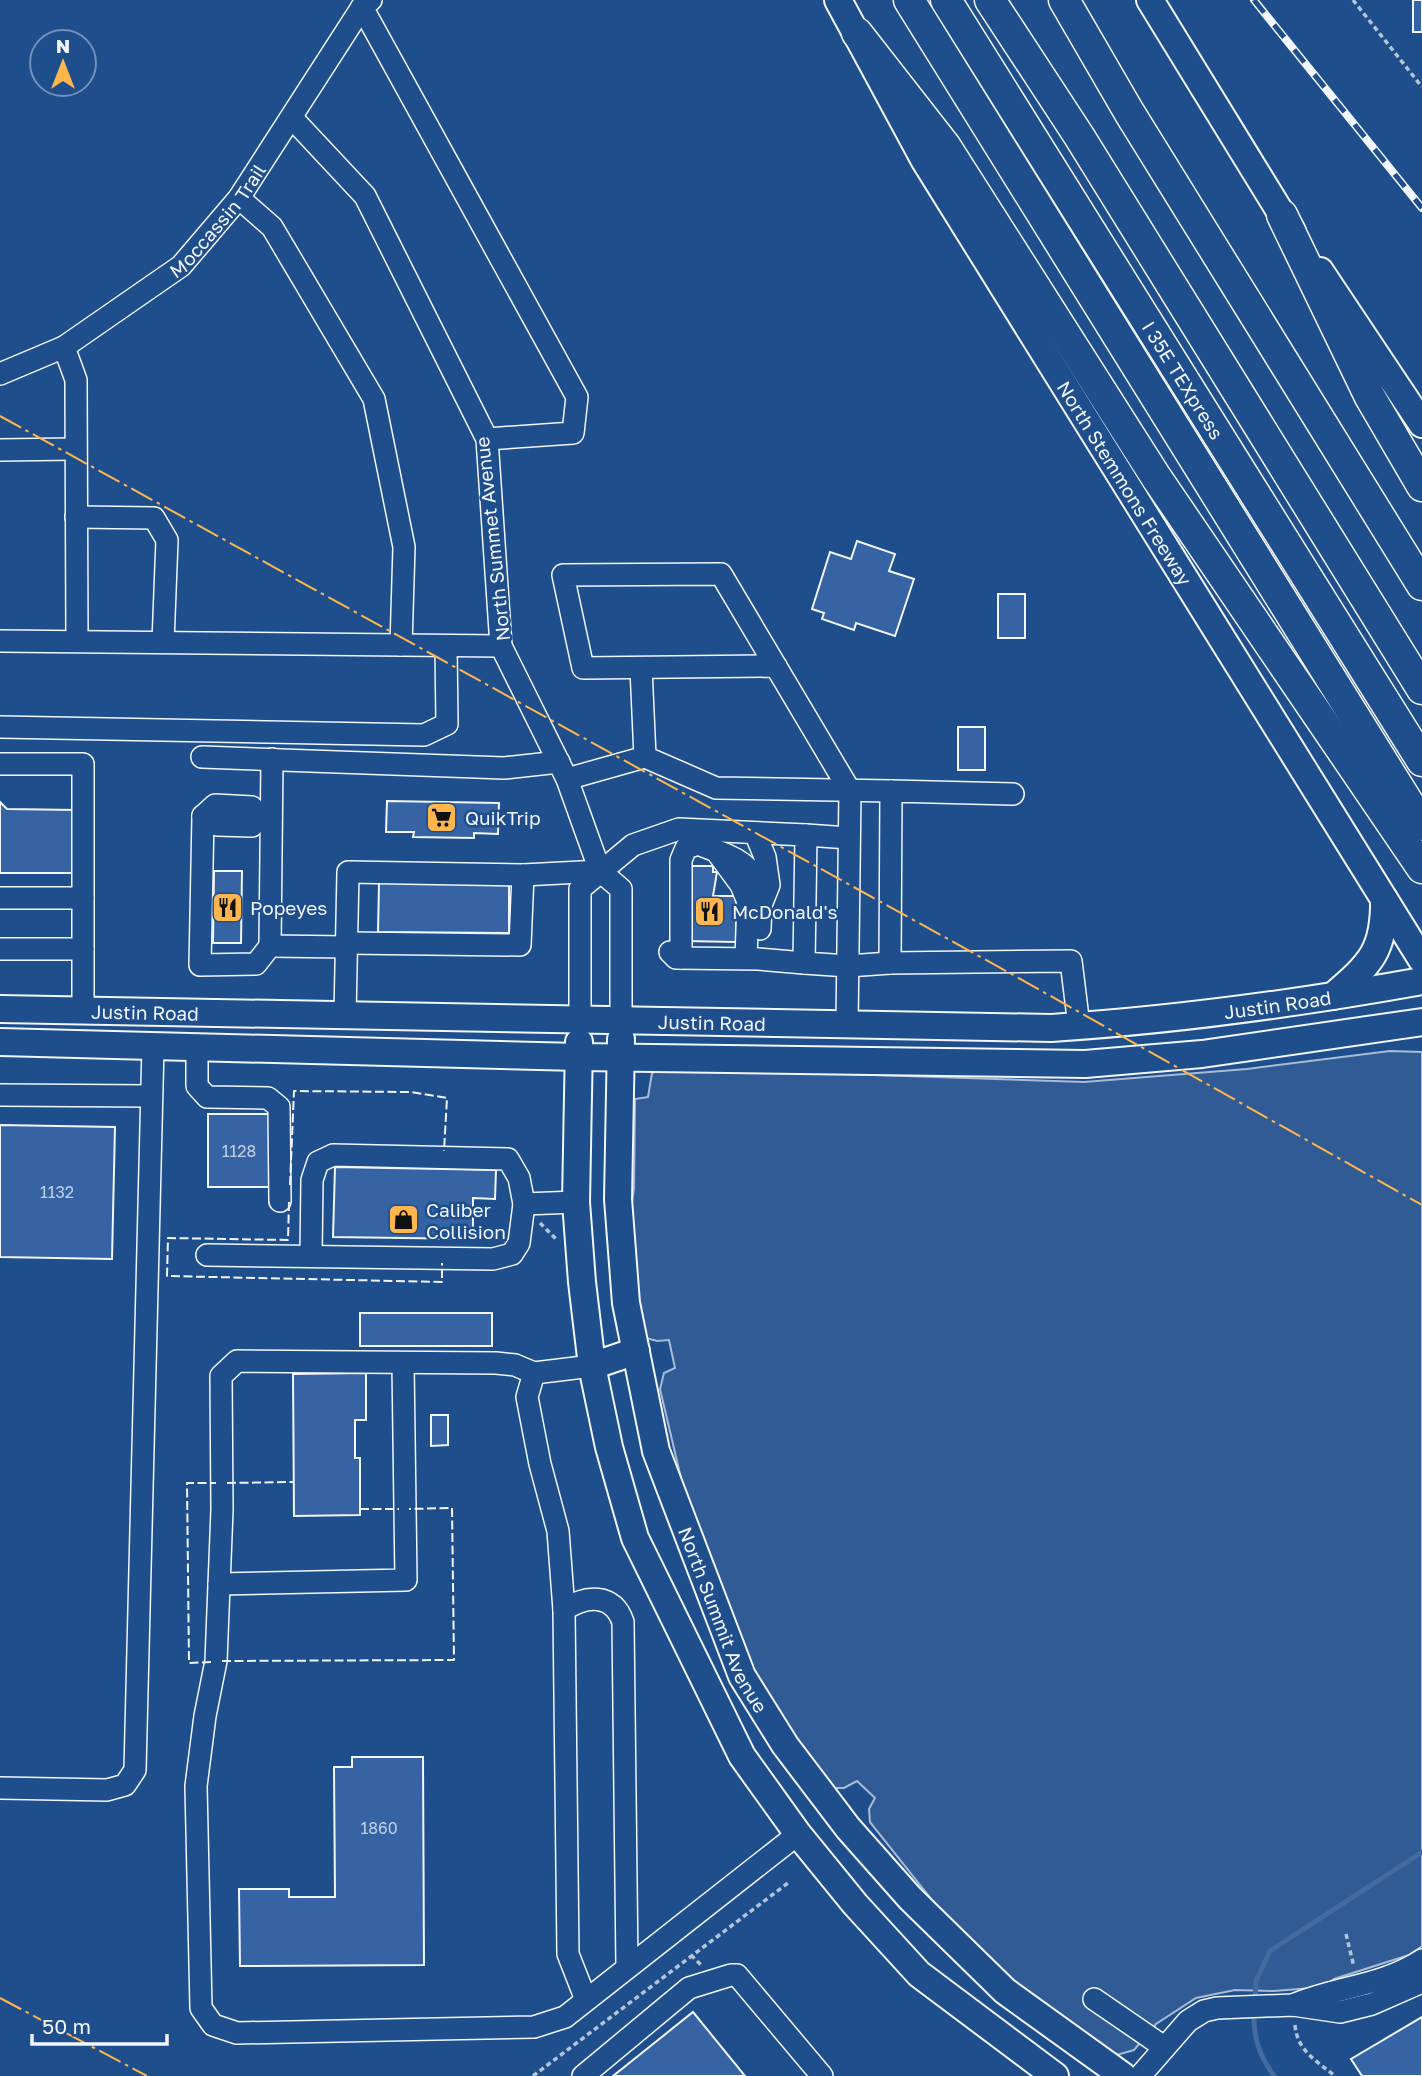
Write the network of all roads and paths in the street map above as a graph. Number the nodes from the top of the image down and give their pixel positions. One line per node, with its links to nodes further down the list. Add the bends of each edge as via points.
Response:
1 (838, 0): 9 (main road, North Stemmons Freeway)
2 (909, 0): 43 (highway)
3 (946, 0): 36 (highway, I 35E TEXpress)
4 (990, 0): 31 (highway)
5 (1064, 0): 22 (highway)
6 (1150, 0): 13 (main road)
7 (1353, 0): 10 (path)
8 (366, 4): 11 (street, Moccassin Trail); 17 (street, via 577,397 573,433)
9 (857, 33): 48 (highway, via 947,147 1156,477); 53 (main road, North Stemmons Freeway, via 925,161)
10 (1422, 88)
11 (292, 118): 12 (street, Moccassin Trail); 17 (street, North Summet Avenue, via 365,196)
12 (239, 198): 14 (street, Moccassin Trail, via 181,266); 26 (street, via 272,227 374,399 404,547)
13 (1282, 215): 16 (main road); 20 (highway, via 1370,397)
14 (64, 347): 15 (street, Moccassin Trail); 18 (street, via 76,380)
15 (0, 374)
16 (1422, 424)
17 (487, 439): 28 (street, North Summet Avenue)
18 (75, 449): 19 (street); 21 (street)
19 (0, 450)
20 (1422, 486)
21 (76, 517): 24 (street); 25 (street, via 154,518 167,540)
22 (1422, 585)
23 (0, 641): 24 (street)
24 (77, 641): 25 (street)
25 (163, 642): 26 (street)
26 (401, 645): 27 (street)
27 (446, 646): 28 (street); 32 (street, via 447,724 424,735)
28 (501, 646): 38 (street, North Summet Avenue)
29 (776, 666): 30 (street); 30 (street, via 721,574 563,575 583,668); 39 (street)
30 (641, 668): 34 (street)
31 (1422, 689)
32 (0, 727)
33 (202, 757): 35 (street)
34 (645, 757): 38 (street); 39 (street, via 716,788)
35 (272, 759): 38 (street); 42 (street)
36 (1422, 761)
37 (0, 764): 52 (street, via 83,764)
38 (563, 771): 49 (street, North Summet Avenue)
39 (850, 791): 40 (street); 47 (street)
40 (891, 791): 41 (street); 62 (street)
41 (1013, 794)
42 (265, 817): 56 (street); 56 (street, via 252,807 215,805 203,816 200,965 257,964)
43 (1422, 825)
44 (755, 833): 45 (street); 46 (street, via 679,829); 60 (street, via 769,884)
45 (806, 835): 47 (street); 63 (street)
46 (665, 837): 49 (street, via 633,845); 59 (street, via 670,855 667,950)
47 (849, 838): 64 (street)
48 (1422, 868)
49 (600, 871): 50 (street); 70 (street, via 580,889); 71 (street, North Summet Avenue, via 621,889)
50 (523, 875): 55 (street, via 520,945); 55 (street, via 348,872)
51 (0, 898): 52 (street)
52 (83, 898): 57 (street)
53 (1384, 898): 54 (main road); 61 (main road, North Stemmons Freeway); 66 (main road, via 1385,929 1374,954 1363,970)
54 (1422, 920)
55 (346, 945): 56 (street); 69 (street)
56 (270, 946)
57 (83, 948): 58 (street); 68 (street)
58 (0, 949)
59 (681, 958): 60 (street); 60 (street, via 682,854 698,844 716,851 741,885 748,902)
60 (752, 958): 63 (street)
61 (1422, 960)
62 (890, 962): 64 (street); 74 (street, via 1071,961)
63 (804, 963): 64 (street)
64 (848, 966): 73 (street)
65 (1422, 981): 66 (main road, Justin Road)
66 (1331, 997): 74 (main road, Justin Road)
67 (0, 1009): 68 (main road, Justin Road)
68 (83, 1010): 69 (main road, Justin Road)
69 (345, 1015): 70 (main road, Justin Road)
70 (580, 1019): 71 (main road, Justin Road); 78 (main road)
71 (621, 1020): 73 (main road, Justin Road); 79 (main road, North Summit Avenue)
72 (1422, 1022): 79 (main road, Justin Road, via 1202,1054 1085,1064)
73 (847, 1025): 74 (main road, Justin Road)
74 (1079, 1026)
75 (0, 1042): 76 (main road, Justin Road)
76 (153, 1046): 77 (main road, Justin Road); 81 (street)
77 (197, 1047): 78 (main road, Justin Road); 82 (street, via 197,1086 206,1097 268,1098 279,1107)
78 (579, 1057): 79 (main road, Justin Road); 83 (main road)
79 (621, 1057): 88 (main road, North Summit Avenue, via 618,1199 626,1303)
80 (0, 1095): 81 (street)
81 (151, 1096): 94 (street, via 135,1770 125,1785 107,1790)
82 (280, 1201)
83 (576, 1202): 84 (street); 90 (main road)
84 (531, 1212): 85 (path); 87 (street, via 512,1254 493,1259); 87 (street, via 508,1160 333,1155 318,1162 312,1180)
85 (556, 1239)
86 (206, 1255): 87 (street)
87 (311, 1255)
88 (636, 1351): 90 (main road); 95 (main road, North Summit Avenue, via 656,1451 742,1676 785,1745)
89 (403, 1364): 91 (street, via 496,1363); 92 (street, via 237,1361 221,1376); 92 (street, via 406,1580)
90 (592, 1366): 91 (street); 96 (main road, via 635,1538 742,1756)
91 (534, 1373): 93 (street, via 527,1397 558,1531)
92 (219, 1584): 104 (street, via 216,1661 196,1786 201,2008 213,2025 237,2033 534,2027 565,2017)
93 (564, 1611): 100 (street, via 598,1598 614,1605 623,1622); 104 (street, via 568,1954)
94 (0, 1788)
95 (836, 1810): 96 (main road); 111 (main road, North Summit Avenue, via 910,1898 1005,1991)
96 (798, 1834): 100 (street); 110 (main road, via 919,1974)
97 (788, 1883): 98 (path)
98 (691, 1955): 101 (path); 107 (path)
99 (1422, 1960): 105 (street, via 1390,1978 1321,1993)
100 (627, 1967): 104 (street)
101 (705, 1969)
102 (1422, 1982): 105 (street, via 1340,2012)
103 (1094, 1999): 106 (street)
104 (586, 2000)
105 (1295, 2011): 106 (street, via 1217,2008 1188,2021); 113 (path, via 1297,2039)
106 (1164, 2047): 112 (street)
107 (533, 2076)
108 (583, 2076): 109 (street, via 689,1988 731,1975 737,1975)
109 (822, 2076)
110 (1055, 2076)
111 (1123, 2076)
112 (1140, 2076)
113 (1335, 2076)

